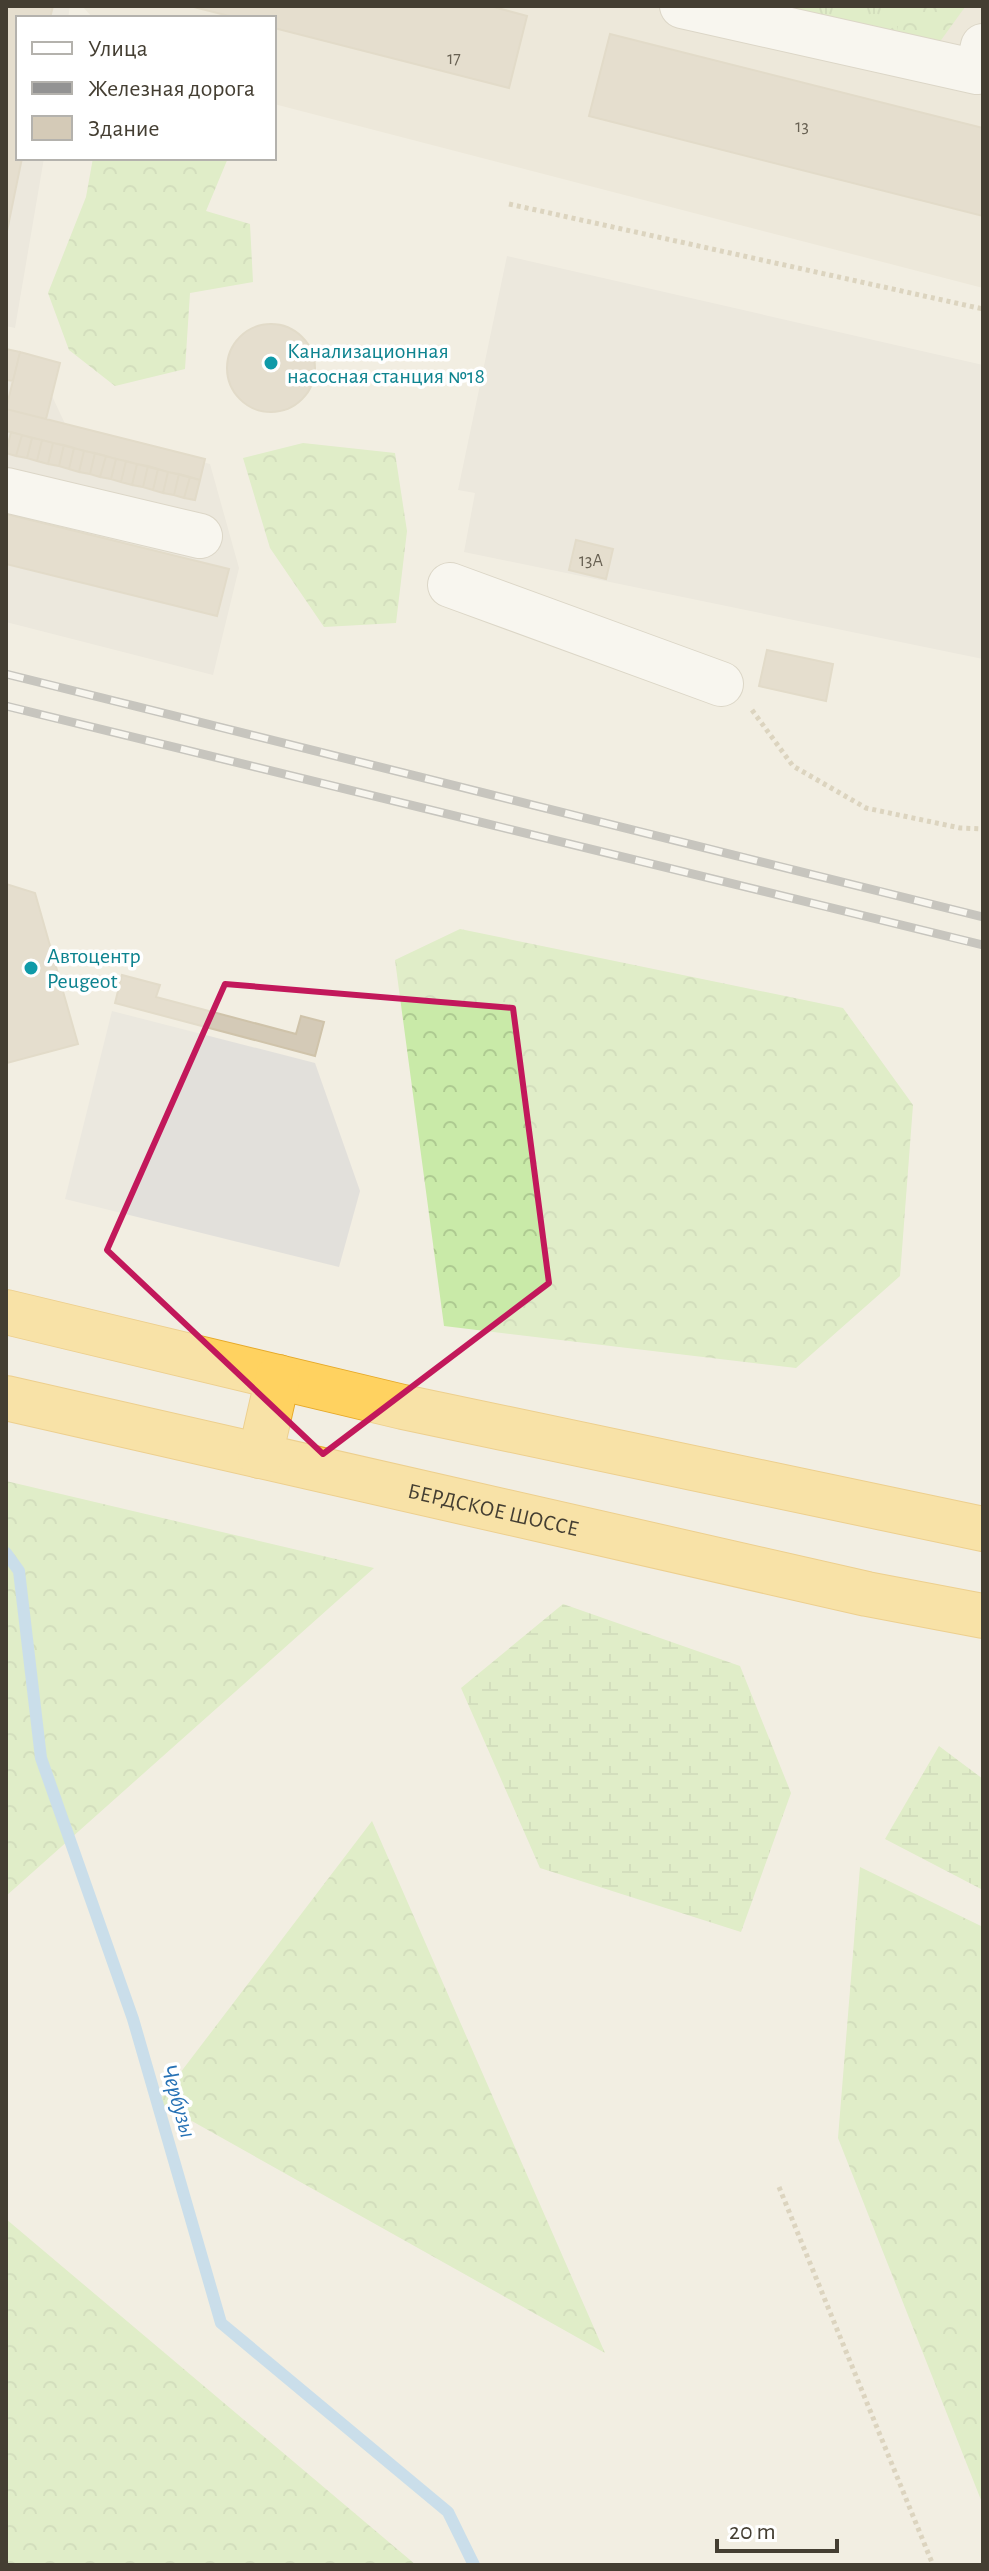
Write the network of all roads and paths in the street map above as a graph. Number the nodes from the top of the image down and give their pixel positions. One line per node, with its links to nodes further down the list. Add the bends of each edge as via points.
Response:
1 (682, 6): 2 (lane, via 977,72)
2 (983, 46)
3 (509, 204): 4 (path)
4 (983, 309)
5 (6, 490): 6 (lane)
6 (200, 536)
7 (450, 585): 8 (lane)
8 (721, 684): 9 (path, via 749,705 793,766 866,808)
9 (983, 829)
10 (6, 1312): 11 (highway)
11 (278, 1377): 13 (highway); 14 (highway)
12 (6, 1398): 13 (highway, БЕРДСКОЕ ШОССЕ)
13 (260, 1456): 15 (highway, БЕРДСКОЕ ШОССЕ)
14 (983, 1529)
15 (983, 1616)
16 (779, 2187): 17 (path)
17 (933, 2565)

